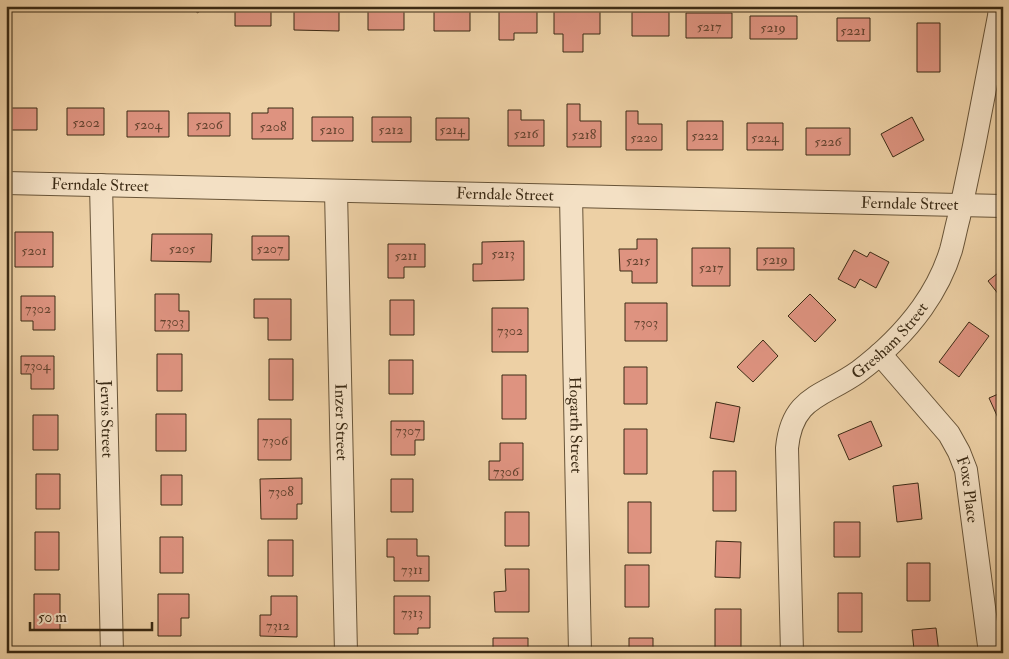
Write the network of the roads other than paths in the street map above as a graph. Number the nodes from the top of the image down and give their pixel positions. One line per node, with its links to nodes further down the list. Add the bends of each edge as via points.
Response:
1 (1000, 6): 6 (street, Gresham Street)
2 (6, 183): 3 (street, Ferndale Street)
3 (101, 185): 4 (street, Ferndale Street); 9 (street, Jervis Street)
4 (336, 191): 5 (street, Ferndale Street); 10 (street, Inzer Street)
5 (571, 196): 6 (street, Ferndale Street); 11 (street, Hogarth Street)
6 (961, 205): 7 (street, Ferndale Street); 8 (street, Gresham Street, via 951,251 938,279 922,307)
7 (1003, 206)
8 (880, 354): 12 (street, Gresham Street, via 856,373 811,399 800,410 788,436); 13 (street, Foxe Place, via 949,434 966,470)
9 (112, 653)
10 (346, 653)
11 (580, 653)
12 (792, 653)
13 (990, 653)

